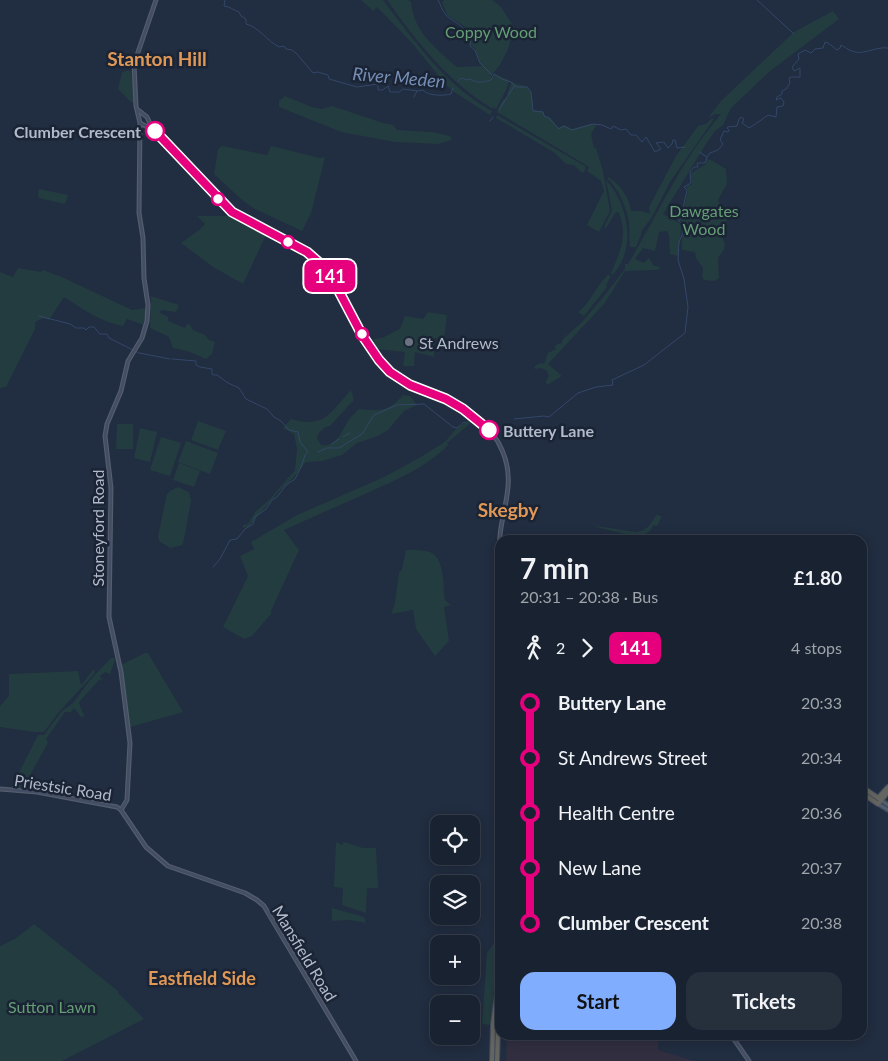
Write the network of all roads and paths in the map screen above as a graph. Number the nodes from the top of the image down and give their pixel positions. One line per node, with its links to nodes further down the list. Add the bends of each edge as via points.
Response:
1 (156, 0): 2 (main road, Stoneyford Road, via 134,64)
2 (137, 109): 3 (main road); 4 (main road, Stoneyford Road)
3 (144, 115): 4 (main road); 5 (main road)
4 (139, 118): 6 (main road, Stoneyford Road)
5 (148, 119): 6 (main road); 7 (main road)
6 (142, 123): 7 (main road); 16 (main road, Stoneyford Road, via 139,213 148,312 144,333 132,352 105,436 111,488 108,617 121,672 130,743 127,800)
7 (153, 130): 8 (main road, via 232,212 307,252 323,266 362,335 390,372 410,385 446,399 492,432 506,458 509,479)
8 (499, 535)
9 (888, 787): 14 (highway)
10 (0, 788): 16 (main road, Priestsic Road, via 75,799)
11 (867, 791): 14 (highway)
12 (888, 792): 14 (highway)
13 (867, 796): 14 (highway)
14 (878, 801): 15 (main road); 17 (main road)
15 (888, 805)
16 (121, 810): 21 (main road, Mansfield Road, via 146,847 168,866 246,893 264,906)
17 (888, 810)
18 (495, 1017): 22 (highway)
19 (498, 1040): 23 (highway)
20 (734, 1040): 24 (main road)
21 (356, 1061)
22 (492, 1061)
23 (497, 1061)
24 (749, 1061)

